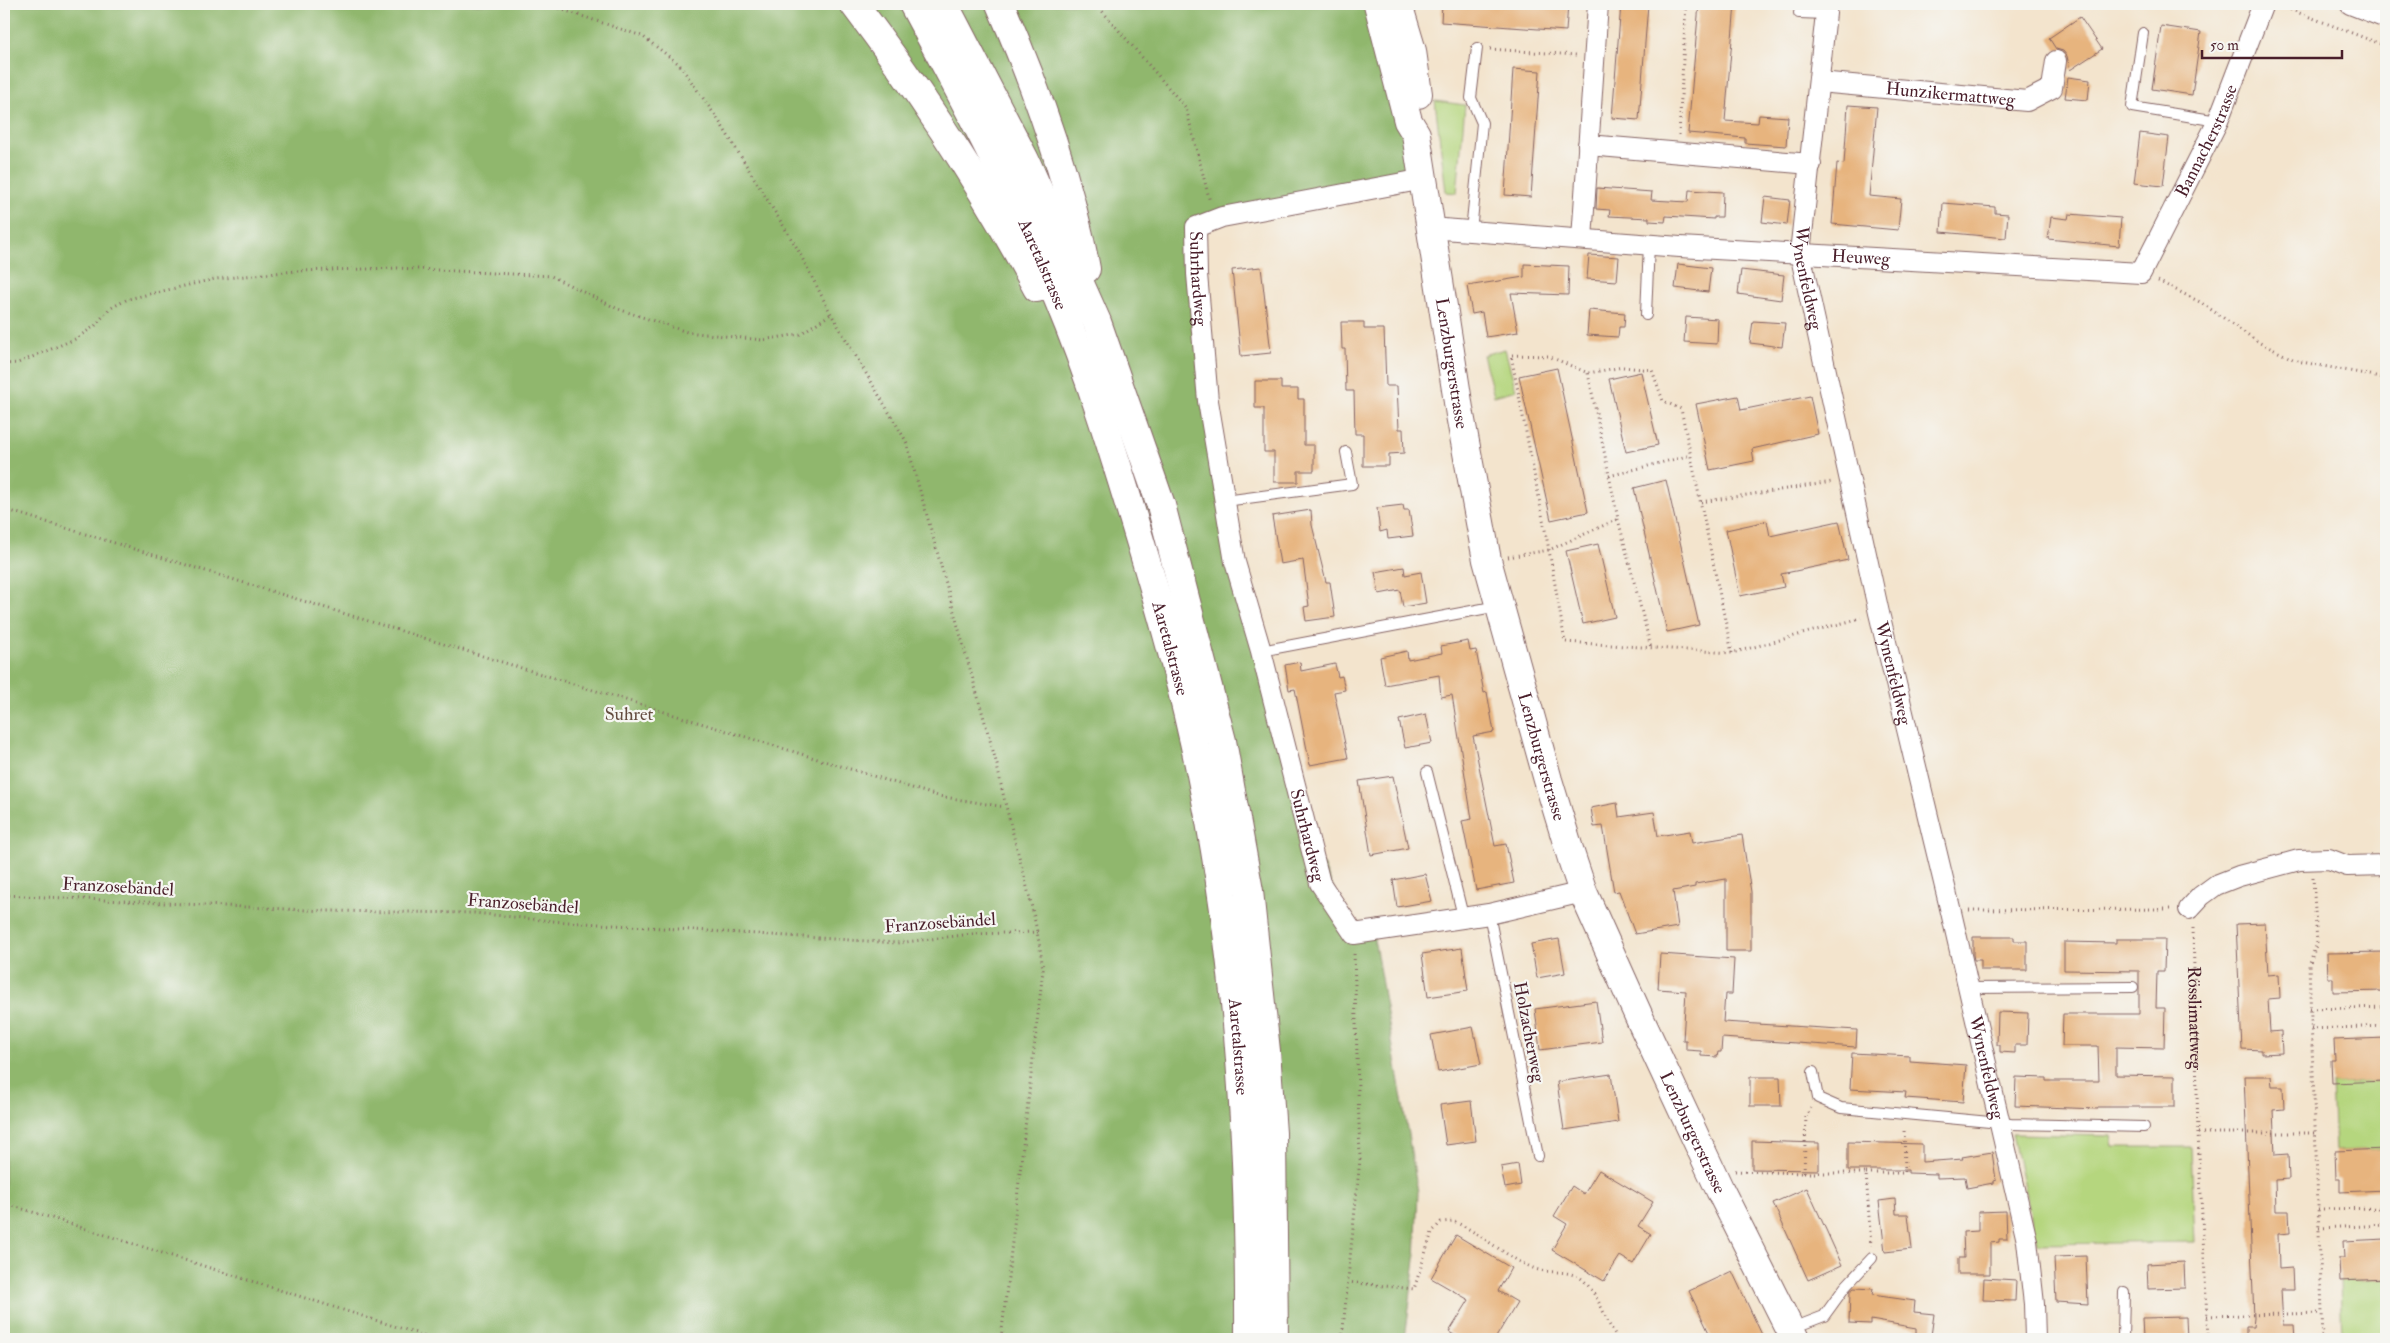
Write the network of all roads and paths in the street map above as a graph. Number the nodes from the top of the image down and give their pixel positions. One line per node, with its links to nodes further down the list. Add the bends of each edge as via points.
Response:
1 (545, 4): 38 (path, via 642,36 679,64 758,183)
2 (854, 4): 44 (main road, via 925,100 964,162 1026,269)
3 (913, 4): 44 (main road, Aaretalstrasse, via 1028,229)
4 (944, 4): 40 (main road, Aaretalstrasse, via 1025,160)
5 (1000, 4): 40 (main road, via 1043,114 1076,216)
6 (1096, 4): 31 (path, via 1186,108)
7 (1378, 4): 26 (main road, Lenzburgerstrasse, via 1408,121)
8 (1398, 4): 21 (main road, Lenzburgerstrasse)
9 (1408, 4): 21 (street)
10 (1598, 4): 22 (street)
11 (1686, 4): 28 (path)
12 (2263, 4): 25 (street, Bannacherstrasse)
13 (2276, 4): 19 (path)
14 (2350, 4): 17 (street)
15 (1826, 9): 16 (lane); 24 (street, Wynenfeldweg)
16 (1799, 13)
17 (2386, 18)
18 (2143, 33): 25 (lane, via 2132,107)
19 (2386, 46)
20 (1477, 48): 22 (path); 33 (lane, via 1471,98 1482,123)
21 (1412, 51): 26 (main road, Lenzburgerstrasse, via 1422,120)
22 (1594, 56): 27 (street)
23 (2056, 61): 24 (street, Hunzikermattweg, via 2052,88 2027,101)
24 (1819, 82): 29 (street, Wynenfeldweg)
25 (2218, 121): 37 (street, Bannacherstrasse)
26 (1416, 134): 30 (main road, Lenzburgerstrasse)
27 (1588, 145): 28 (street); 34 (street)
28 (1678, 153): 29 (street)
29 (1811, 164): 36 (street, Wynenfeldweg)
30 (1424, 179): 31 (street, Suhrhardweg); 32 (main road, Lenzburgerstrasse)
31 (1214, 220): 49 (street, Suhrhardweg, via 1196,228 1197,274 1208,401)
32 (1430, 228): 33 (street, Heuweg); 54 (main road, Lenzburgerstrasse)
33 (1471, 231): 34 (street, Heuweg)
34 (1582, 239): 35 (street, Heuweg)
35 (1649, 244): 36 (street, Heuweg); 39 (lane)
36 (1800, 253): 37 (street, Heuweg); 48 (street, Wynenfeldweg)
37 (2141, 273): 43 (path, via 2200,302 2260,343 2296,361)
38 (831, 314): 41 (path, via 800,334 762,340 687,332 618,309 551,276 398,268 296,271 214,279 128,299 109,309 95,326 76,339 18,362); 61 (path, via 906,441 997,765)
39 (1646, 315)
40 (1097, 322): 104 (main road, Aaretalstrasse, via 1161,505 1222,741 1237,816 1254,932 1266,1051 1272,1142)
41 (4, 364)
42 (1588, 373): 46 (path, via 1623,366 1652,370 1663,401 1681,408); 47 (path); 53 (path, via 1548,356 1511,355)
43 (2386, 378)
44 (1101, 411): 103 (main road, Aaretalstrasse, via 1184,699 1206,798 1222,895 1241,1064 1250,1228)
45 (1346, 452): 49 (lane, via 1352,484)
46 (1691, 455): 47 (path); 50 (path)
47 (1609, 476): 52 (path)
48 (1850, 479): 50 (path); 56 (street, Wynenfeldweg)
49 (1225, 501): 58 (street, Suhrhardweg, via 1235,562)
50 (1701, 502): 59 (path)
51 (4, 509): 61 (path, via 938,796)
52 (1618, 519): 53 (path); 57 (path)
53 (1549, 550): 54 (path); 57 (path, via 1564,642)
54 (1487, 560): 55 (main road, Lenzburgerstrasse)
55 (1498, 606): 58 (lane); 64 (main road, Lenzburgerstrasse)
56 (1879, 613): 59 (path); 67 (street, Wynenfeldweg)
57 (1652, 648): 59 (path)
58 (1261, 651): 71 (street, Suhrhardweg, via 1320,883)
59 (1732, 653)
60 (1427, 772): 69 (lane)
61 (1005, 807): 70 (path)
62 (2299, 860): 63 (street, via 2329,859 2347,866); 66 (street, via 2216,885); 75 (path, via 2314,878 2317,943 2309,965)
63 (2386, 865)
64 (1583, 892): 68 (street); 86 (main road, Lenzburgerstrasse)
65 (4, 895): 70 (path, Franzosebändel, via 327,911 474,913 897,943 972,934)
66 (2189, 909): 67 (path); 83 (path, Rösslimattweg, via 2193,924)
67 (1951, 912): 73 (street, Wynenfeldweg)
68 (1489, 914): 69 (street); 85 (lane, Holzacherweg)
69 (1463, 916): 71 (street)
70 (1039, 932): 102 (path, via 1043,970)
71 (1354, 934): 95 (path, via 1360,1159)
72 (2133, 987): 73 (lane)
73 (1968, 988): 81 (street, Wynenfeldweg)
74 (2386, 1007): 75 (path)
75 (2310, 1009): 77 (path)
76 (2386, 1026): 77 (path)
77 (2311, 1029): 84 (path)
78 (1813, 1072): 79 (lane)
79 (1818, 1098): 80 (lane, via 1841,1108); 87 (path, via 1806,1116)
80 (1904, 1112): 81 (lane); 88 (path, via 1905,1173)
81 (2000, 1123): 82 (lane); 107 (street, Wynenfeldweg, via 2027,1241)
82 (2144, 1127)
83 (2198, 1133): 84 (path); 98 (path, Rösslimattweg)
84 (2315, 1133): 91 (path)
85 (1538, 1156)
86 (1712, 1171): 87 (path); 99 (main road, Lenzburgerstrasse)
87 (1804, 1173): 88 (path)
88 (1866, 1173): 94 (path)
89 (4, 1203): 101 (path)
90 (2386, 1208): 91 (path)
91 (2318, 1209): 93 (path)
92 (2386, 1226): 93 (path)
93 (2319, 1228): 97 (path)
94 (1872, 1258): 99 (lane, via 1824,1316)
95 (1347, 1282): 100 (path, via 1414,1290 1432,1232 1441,1222 1452,1221 1534,1269 1569,1273 1582,1278 1592,1289); 105 (path)
96 (2124, 1292): 108 (lane)
97 (2322, 1313): 98 (path); 110 (path)
98 (2207, 1316): 109 (path, Rösslimattweg)
99 (1792, 1334)
100 (1616, 1338): 106 (path)
101 (434, 1339)
102 (1001, 1339)
103 (1249, 1339)
104 (1274, 1339)
105 (1342, 1339)
106 (1621, 1339)
107 (2034, 1339)
108 (2123, 1339)
109 (2208, 1339)
110 (2323, 1339)

